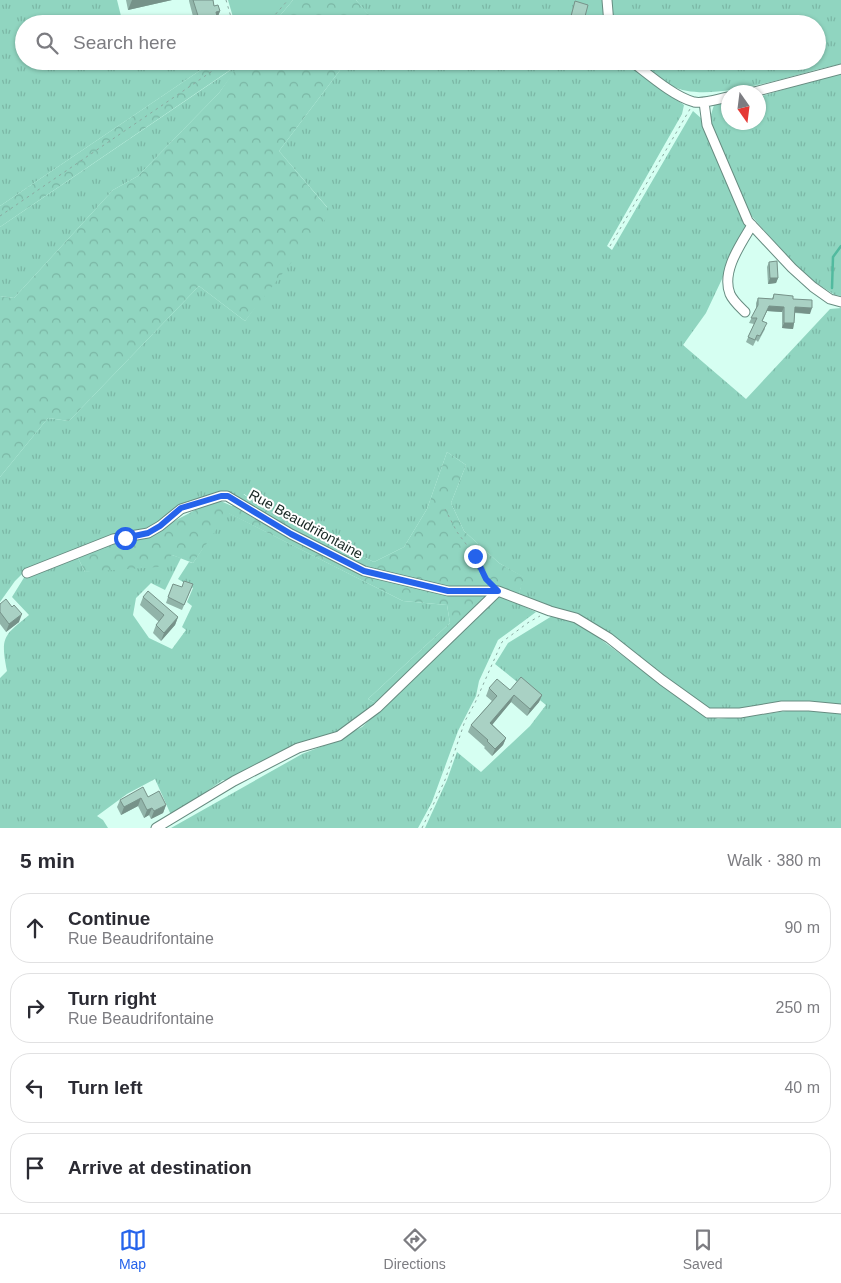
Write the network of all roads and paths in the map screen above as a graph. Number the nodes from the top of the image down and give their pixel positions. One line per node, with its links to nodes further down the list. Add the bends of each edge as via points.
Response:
1 (226, 0): 4 (path)
2 (288, 0): 5 (path)
3 (608, 0): 6 (street)
4 (230, 15)
5 (275, 15)
6 (609, 15)
7 (214, 70): 14 (path)
8 (643, 70): 12 (street)
9 (841, 70): 10 (street)
10 (766, 89)
11 (721, 98): 13 (street)
12 (694, 102): 13 (street); 16 (path)
13 (704, 102): 15 (street, via 707,125)
14 (0, 216)
15 (752, 225): 17 (street, via 813,287 830,299); 18 (street, via 727,279 730,296)
16 (610, 246)
17 (841, 302)
18 (745, 312)
19 (445, 509): 21 (path, via 486,579)
20 (27, 573): 21 (street, Rue Beaudrifontaine, via 113,539 148,533 181,508 221,496 233,499 282,529 364,571 448,591)
21 (498, 591): 22 (street, Rue Beaudrifontaine); 24 (street, via 377,708 339,736 298,748 234,781)
22 (550, 611): 23 (street, Rue Beaudrifontaine, via 576,618 609,638 708,713 740,713 782,706); 25 (path, via 502,642 465,721 445,780)
23 (841, 709)
24 (156, 828)
25 (422, 828)

